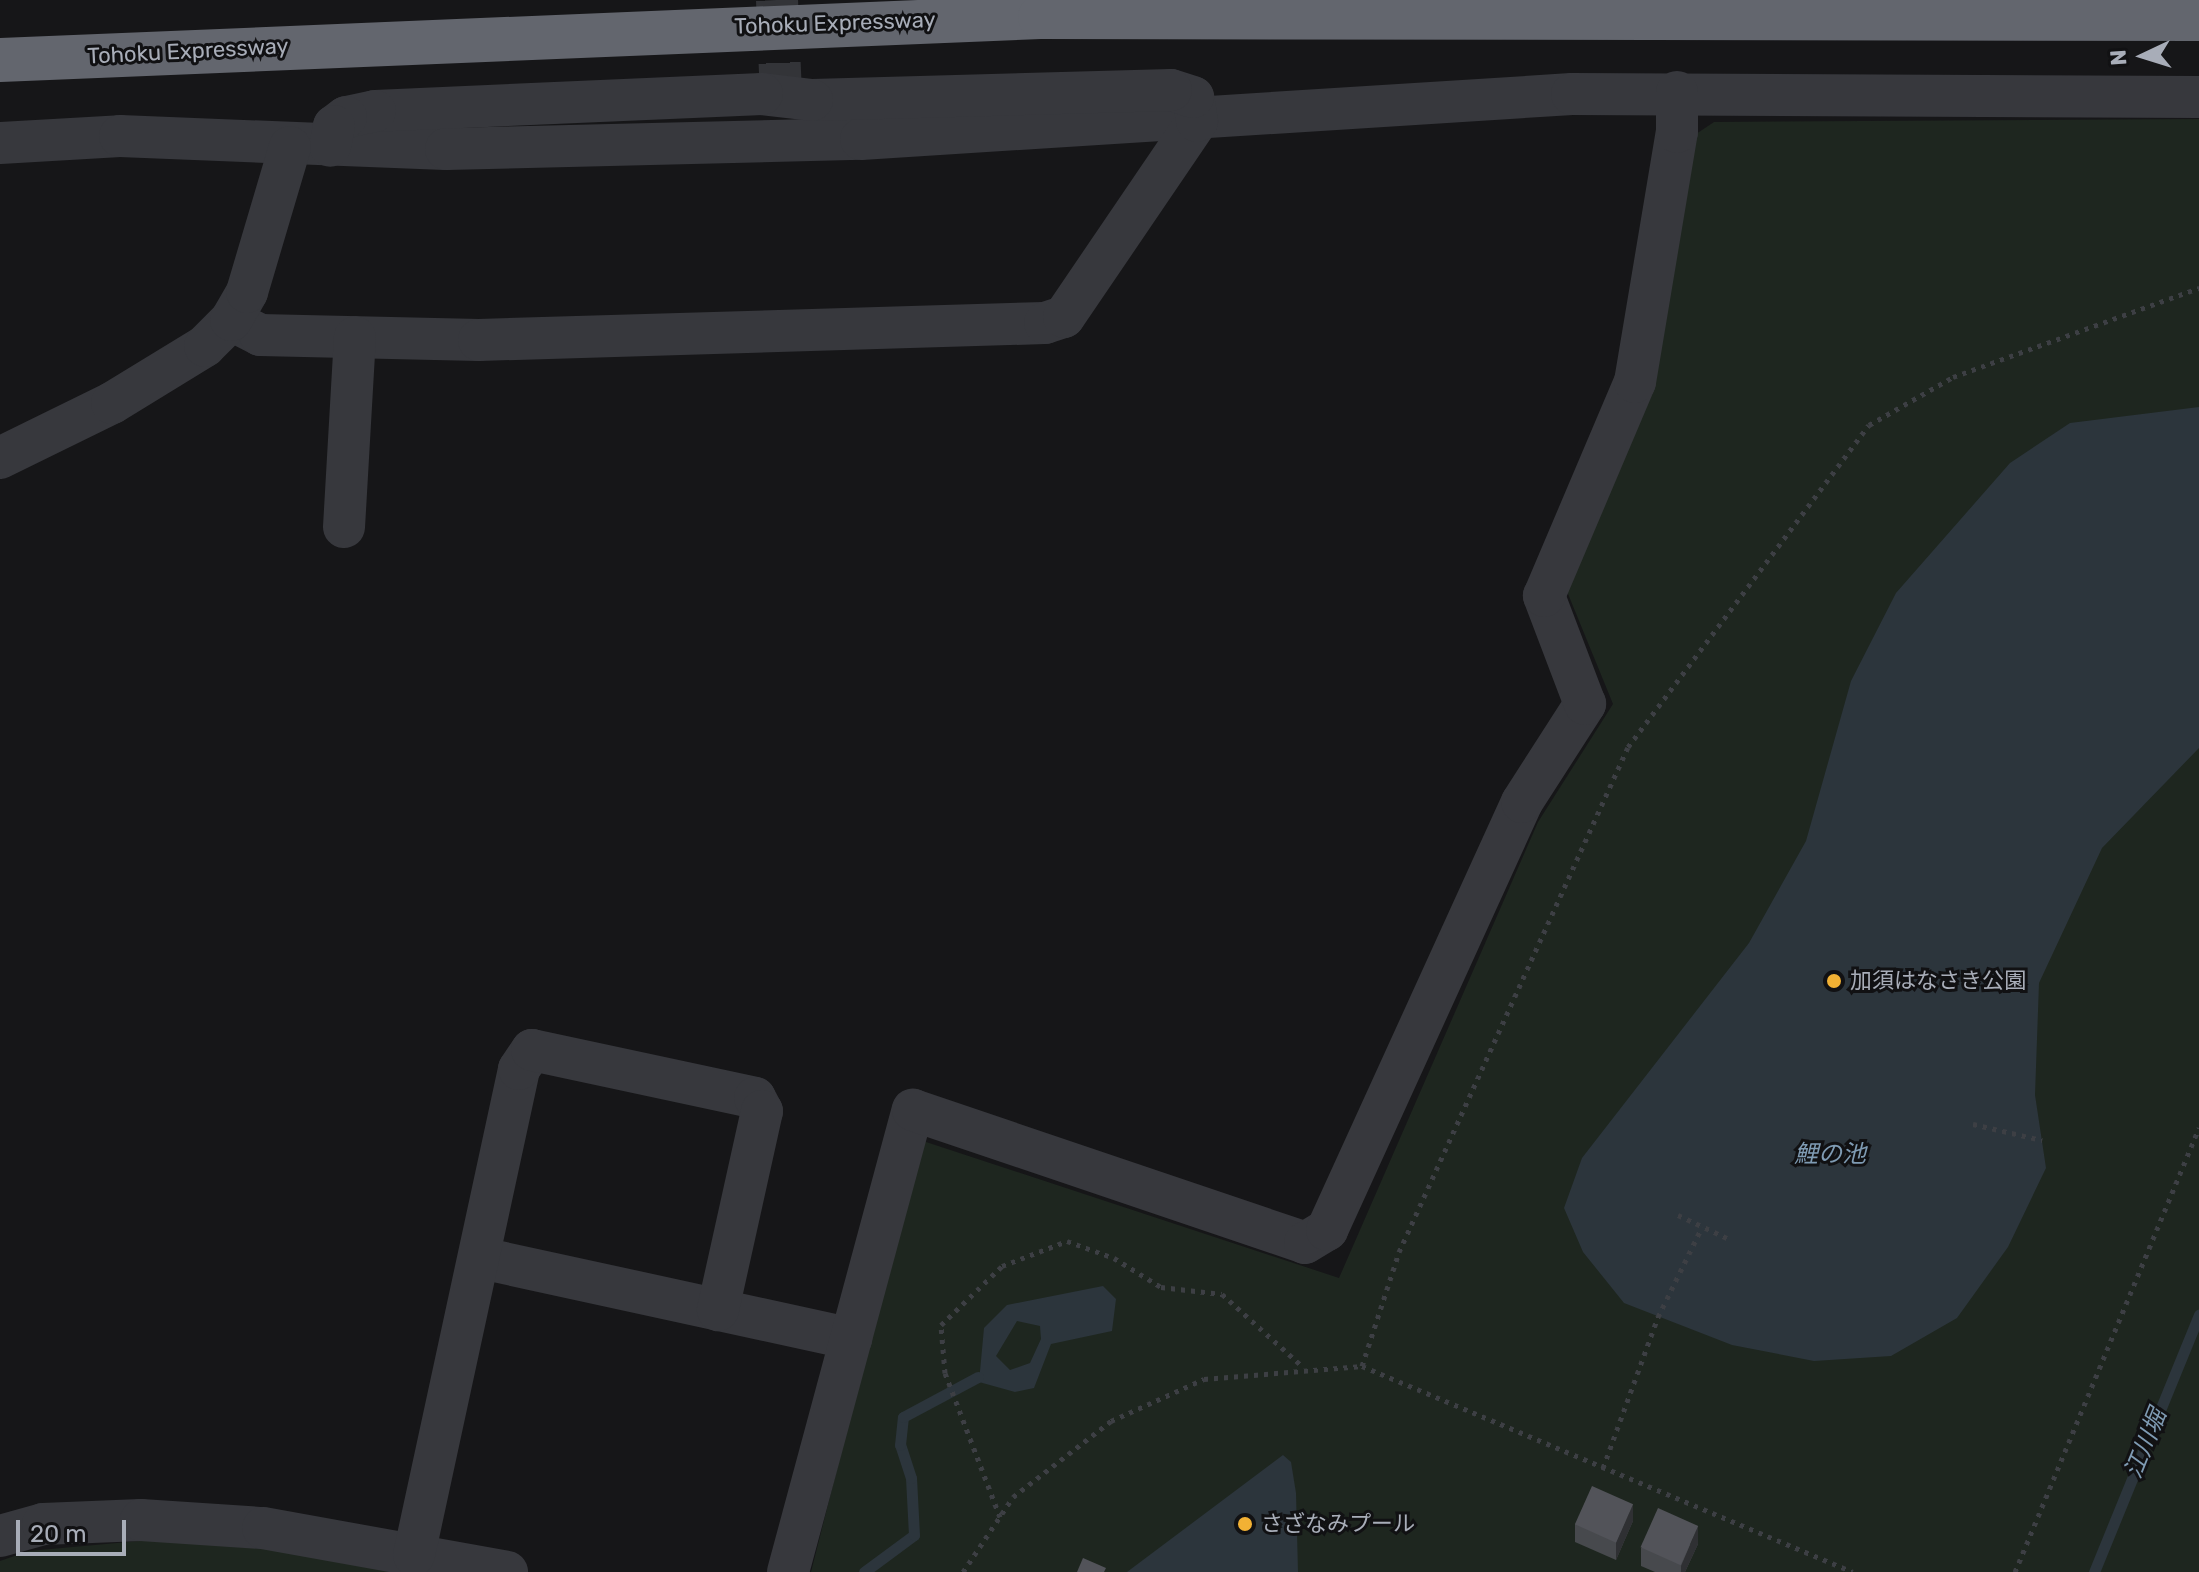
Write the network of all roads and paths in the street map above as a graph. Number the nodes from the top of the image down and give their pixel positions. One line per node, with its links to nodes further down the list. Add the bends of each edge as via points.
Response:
1 (2199, 19): 2 (highway, Tohoku Expressway, via 1040,17)
2 (0, 60)
3 (1677, 92): 4 (street); 5 (street); 21 (street, via 1677,132 1635,382 1544,596 1585,704 1522,802 1327,1230 1305,1243 913,1110)
4 (2199, 97)
5 (1197, 121): 7 (street, via 861,139); 10 (street, via 1064,317 1045,323)
6 (0, 143): 7 (street, via 120,136)
7 (310, 146): 9 (street)
8 (2199, 288): 23 (path, via 1953,377 1869,425 1803,509 1628,747 1399,1252)
9 (231, 320): 10 (street, via 260,335); 11 (street, via 205,346 112,403)
10 (355, 337): 12 (street)
11 (0, 458)
12 (344, 527)
13 (1973, 1124): 15 (path)
14 (2199, 1128): 32 (path)
15 (2042, 1140)
16 (1678, 1215): 17 (path)
17 (1702, 1227): 18 (path); 24 (path, via 1658,1317)
18 (1727, 1238)
19 (481, 1258): 20 (street); 20 (street, via 522,1059 532,1050 745,1092 762,1111); 27 (street)
20 (718, 1310): 21 (street)
21 (851, 1339): 29 (street)
22 (1303, 1366): 23 (path); 25 (path, via 1204,1379 1111,1421 1013,1497); 25 (path, via 1222,1294 1161,1287 1114,1258 1067,1241 1002,1266 941,1325 945,1373)
23 (1362, 1366): 24 (path)
24 (1603, 1468): 31 (path)
25 (1000, 1517): 30 (path)
26 (0, 1536): 27 (street, via 43,1524 141,1520 263,1528)
27 (414, 1555): 28 (street)
28 (507, 1572)
29 (788, 1572)
30 (963, 1572)
31 (1853, 1572)
32 (2015, 1572)

